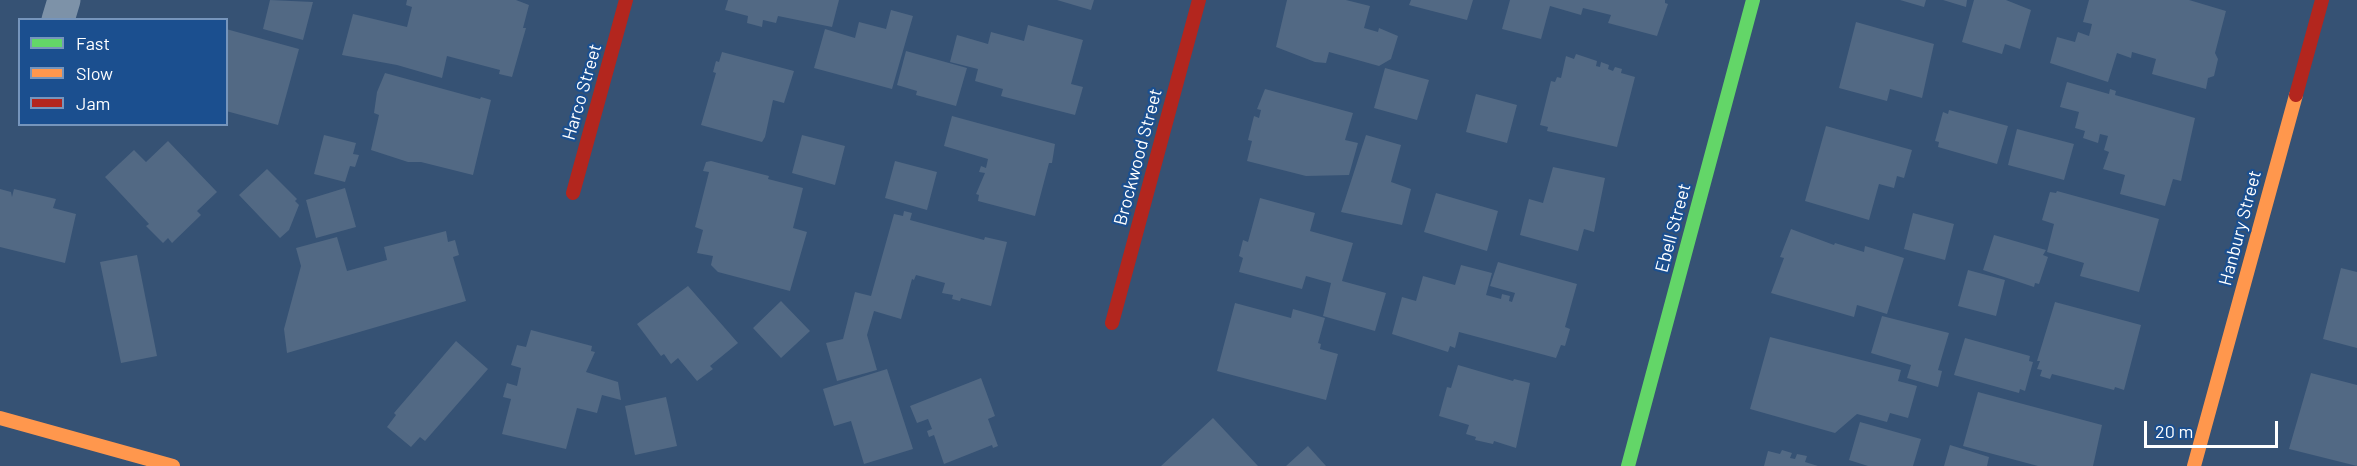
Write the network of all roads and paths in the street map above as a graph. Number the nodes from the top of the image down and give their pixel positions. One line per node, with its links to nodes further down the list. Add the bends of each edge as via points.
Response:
1 (64, 0): 6 (street)
2 (627, 0): 7 (street, Harco Street)
3 (1199, 0): 8 (street, Brockwood Street)
4 (1754, 0): 11 (street, Ebell Street)
5 (2322, 0): 12 (street, Hanbury Street)
6 (59, 18)
7 (573, 193)
8 (1113, 323)
9 (0, 418): 10 (street)
10 (173, 466)
11 (1628, 466)
12 (2194, 466)

